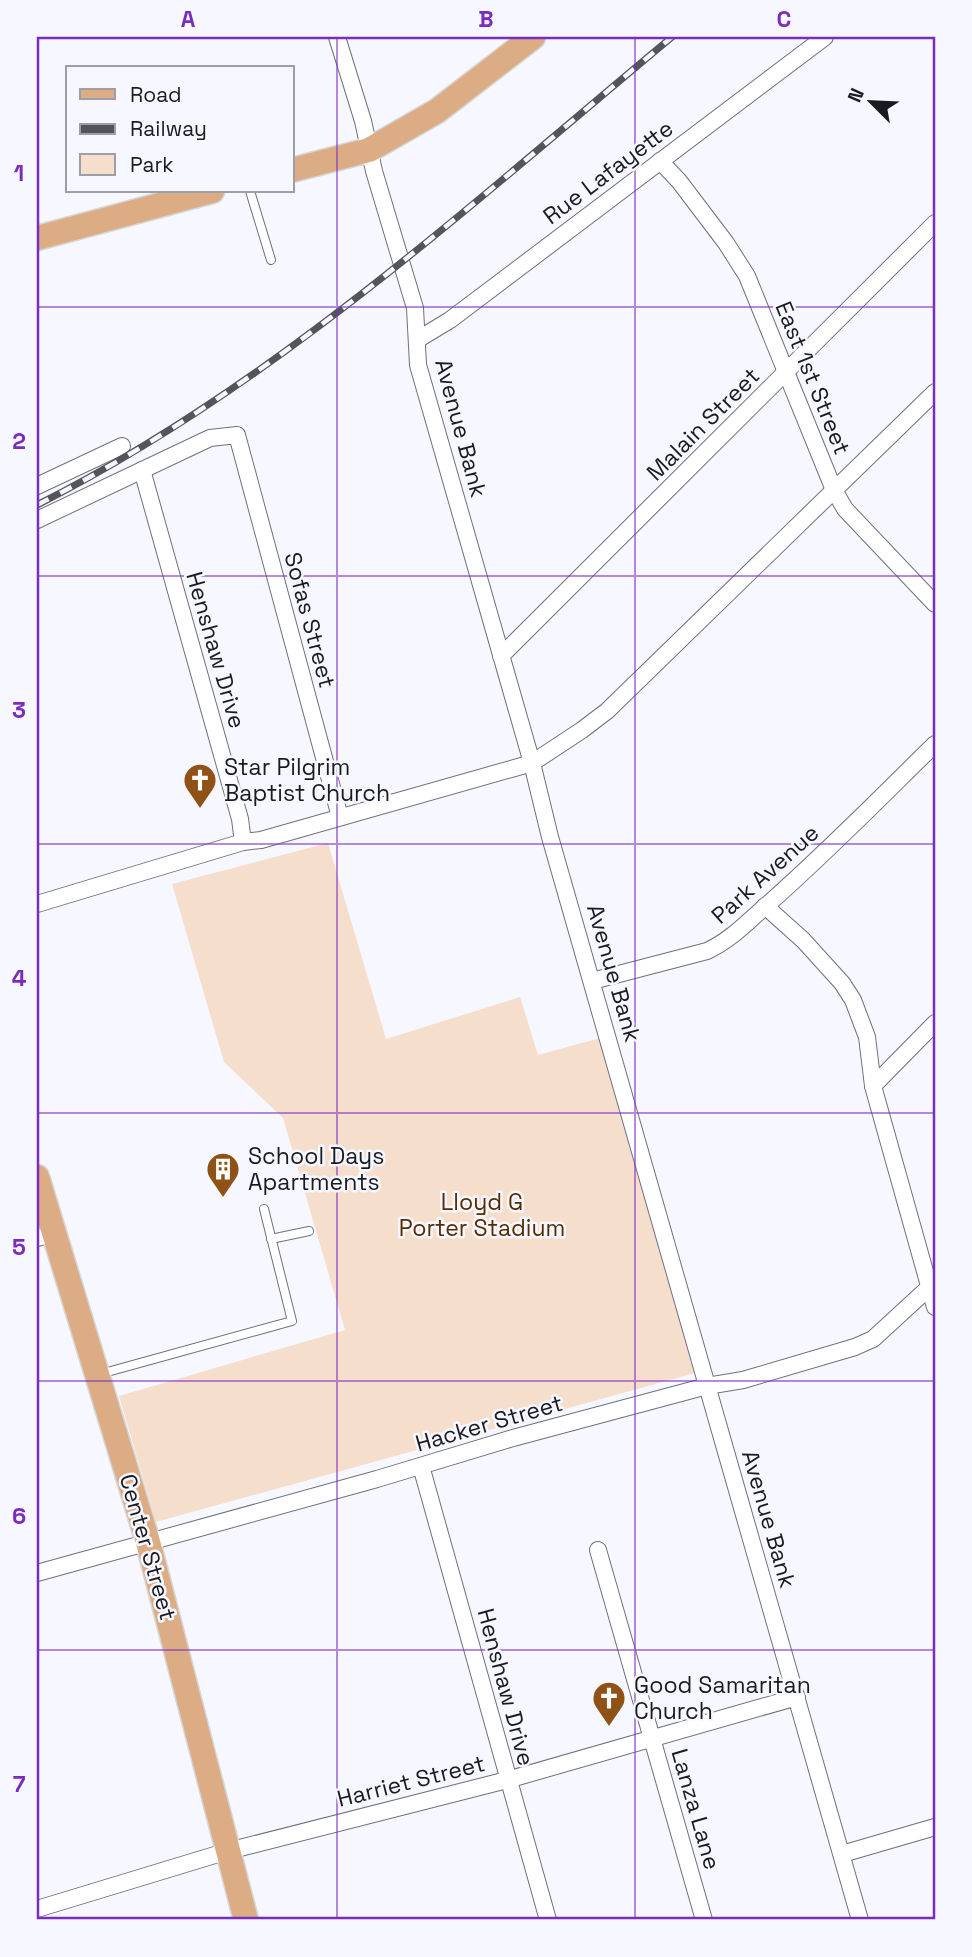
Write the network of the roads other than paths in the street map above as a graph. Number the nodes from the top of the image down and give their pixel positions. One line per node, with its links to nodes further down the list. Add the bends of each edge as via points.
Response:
1 (337, 37): 4 (street, Avenue Bank)
2 (533, 37): 4 (main road, via 437,111)
3 (825, 37): 5 (street, Rue Lafayette)
4 (369, 150): 6 (main road); 12 (street, Avenue Bank, via 415,308)
5 (660, 161): 12 (street, Rue Lafayette, via 450,320); 13 (street, East 1st Street, via 747,276)
6 (294, 169)
7 (208, 192): 10 (main road)
8 (250, 192): 11 (lane)
9 (935, 223): 13 (street, Malain Street)
10 (37, 238)
11 (271, 260)
12 (416, 340): 21 (street, Avenue Bank, via 418,365)
13 (788, 371): 18 (street, East 1st Street); 21 (street, Malain Street)
14 (935, 392): 18 (street)
15 (122, 446): 17 (street)
16 (142, 470): 19 (street); 24 (street, Sofas Street, via 210,438 237,435); 25 (street, Henshaw Drive)
17 (37, 486)
18 (834, 490): 20 (street, East 1st Street, via 845,509); 23 (street, via 607,711)
19 (37, 520)
20 (935, 604)
21 (501, 656): 23 (street, Avenue Bank)
22 (935, 744): 27 (street, Park Avenue)
23 (532, 763): 24 (street); 28 (street, Avenue Bank)
24 (340, 817): 25 (street)
25 (243, 842): 26 (street)
26 (37, 904)
27 (765, 906): 28 (street, Park Avenue, via 739,931 707,950); 30 (street, via 803,940 853,1000 867,1037)
28 (592, 981): 39 (street, Avenue Bank)
29 (935, 1023): 30 (street)
30 (873, 1086): 36 (street)
31 (37, 1177): 34 (main road, Center Street)
32 (264, 1209): 35 (lane)
33 (309, 1231): 35 (lane)
34 (46, 1236): 38 (main road, Center Street)
35 (271, 1239): 38 (lane, via 292,1321)
36 (932, 1285): 37 (street); 39 (street, Hacker Street, via 873,1339 755,1377)
37 (935, 1307)
38 (97, 1375): 41 (main road, Center Street)
39 (707, 1386): 40 (street, Hacker Street); 44 (street, Avenue Bank)
40 (421, 1466): 41 (street, Hacker Street); 46 (street, Henshaw Drive)
41 (148, 1542): 43 (street, Hacker Street); 48 (main road, Center Street)
42 (598, 1549): 45 (street, Lanza Lane)
43 (37, 1573)
44 (797, 1697): 45 (street, Harriet Street); 49 (street, Avenue Bank)
45 (652, 1738): 46 (street, Harriet Street); 53 (street, Lanza Lane)
46 (507, 1780): 48 (street, Harriet Street); 52 (street, Henshaw Drive)
47 (935, 1827): 49 (street)
48 (228, 1851): 50 (street, Harriet Street); 51 (main road, Center Street)
49 (842, 1854): 54 (street, Avenue Bank)
50 (37, 1909)
51 (246, 1920)
52 (548, 1920)
53 (704, 1920)
54 (860, 1920)

